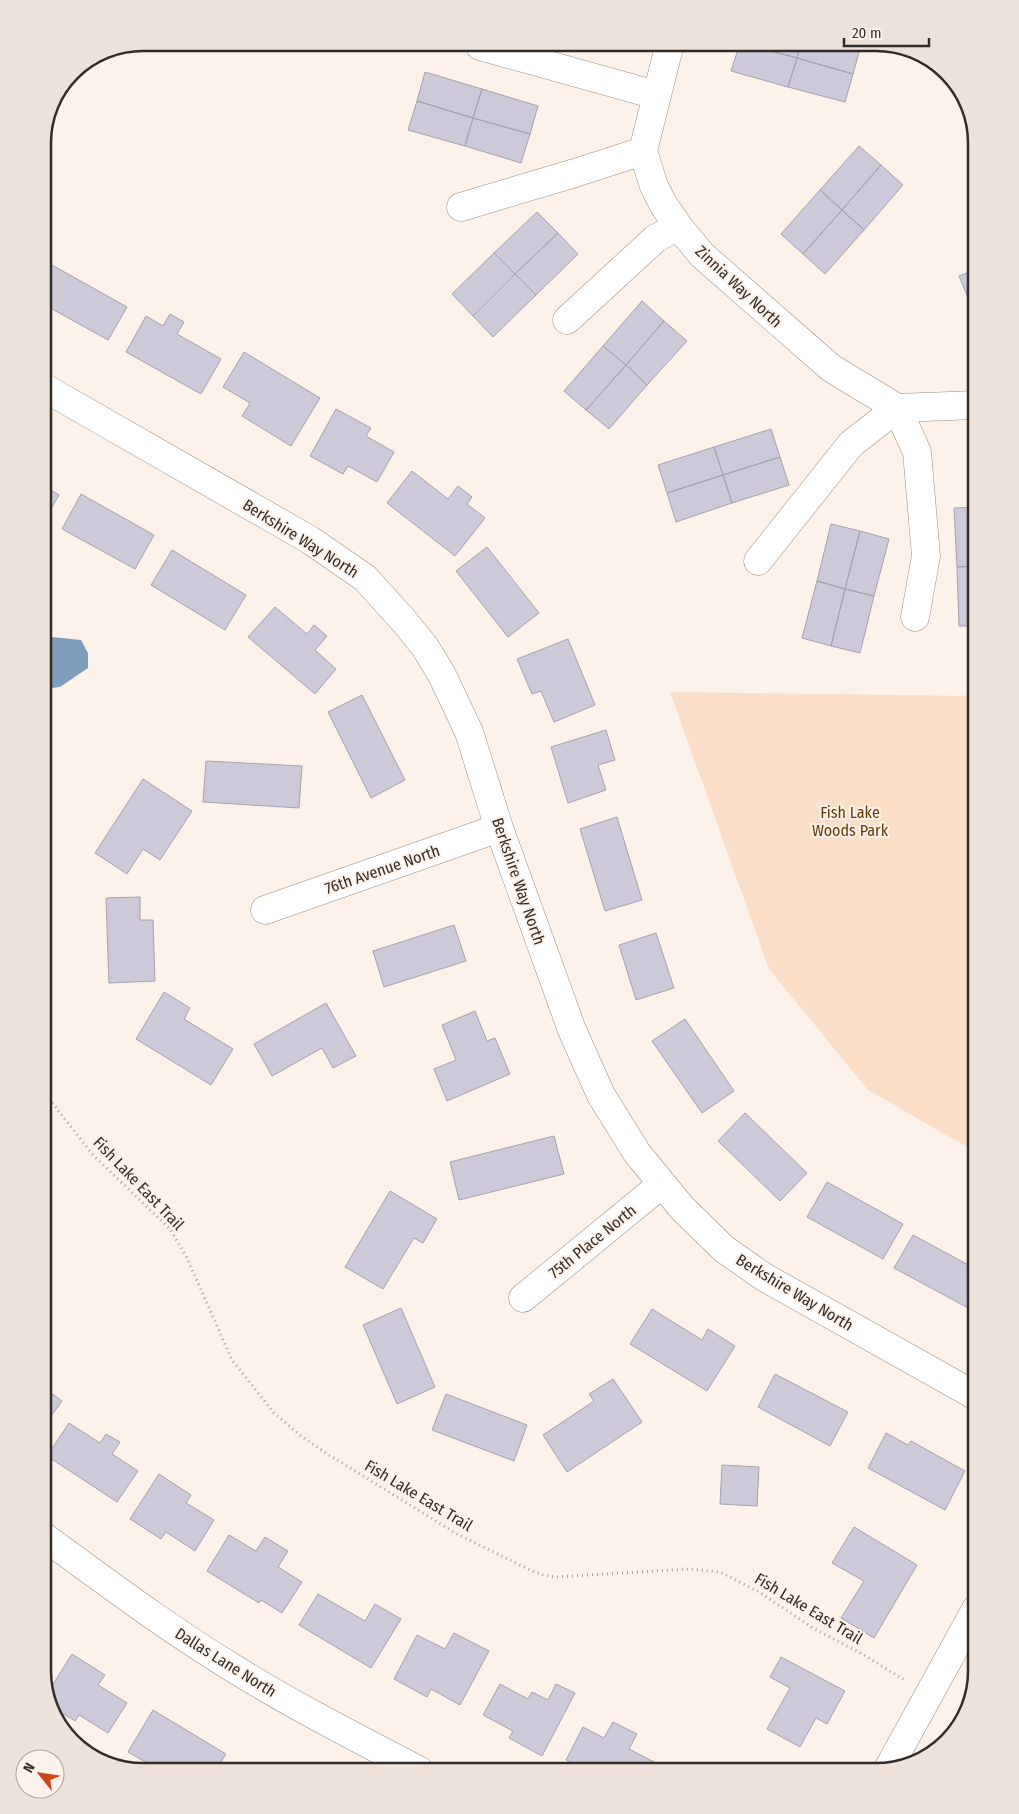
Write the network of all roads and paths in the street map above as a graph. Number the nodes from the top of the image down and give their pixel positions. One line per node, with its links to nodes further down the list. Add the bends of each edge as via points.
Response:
1 (498, 51): 3 (street)
2 (668, 51): 3 (street)
3 (656, 95): 4 (street)
4 (643, 151): 5 (street); 6 (street, Zinnia Way North, via 654,186)
5 (461, 207)
6 (678, 226): 7 (street, via 655,240); 10 (street, Zinnia Way North, via 702,255 811,352)
7 (567, 320)
8 (51, 392): 13 (street, Berkshire Way North, via 310,540 365,578 404,620 442,675 469,732)
9 (968, 405): 10 (street)
10 (897, 408): 11 (street, via 851,444); 12 (street, via 917,452 918,462 926,556)
11 (758, 561)
12 (915, 617)
13 (499, 828): 14 (street, 76th Avenue North); 16 (street, Berkshire Way North, via 572,1030 601,1095)
14 (265, 910)
15 (51, 1101): 21 (path, Fish Lake East Trail, via 93,1155 170,1229 187,1258 232,1360 274,1413 301,1436 457,1534 537,1572 556,1577 689,1569 720,1572 759,1592 813,1628)
16 (662, 1184): 17 (street, 75th Place North); 18 (street, Berkshire Way North, via 724,1249 764,1277)
17 (523, 1298)
18 (968, 1392)
19 (51, 1542): 23 (street, Dallas Lane North, via 232,1668 323,1721)
20 (968, 1624): 21 (street)
21 (929, 1695): 22 (street)
22 (892, 1761)
23 (404, 1763)

